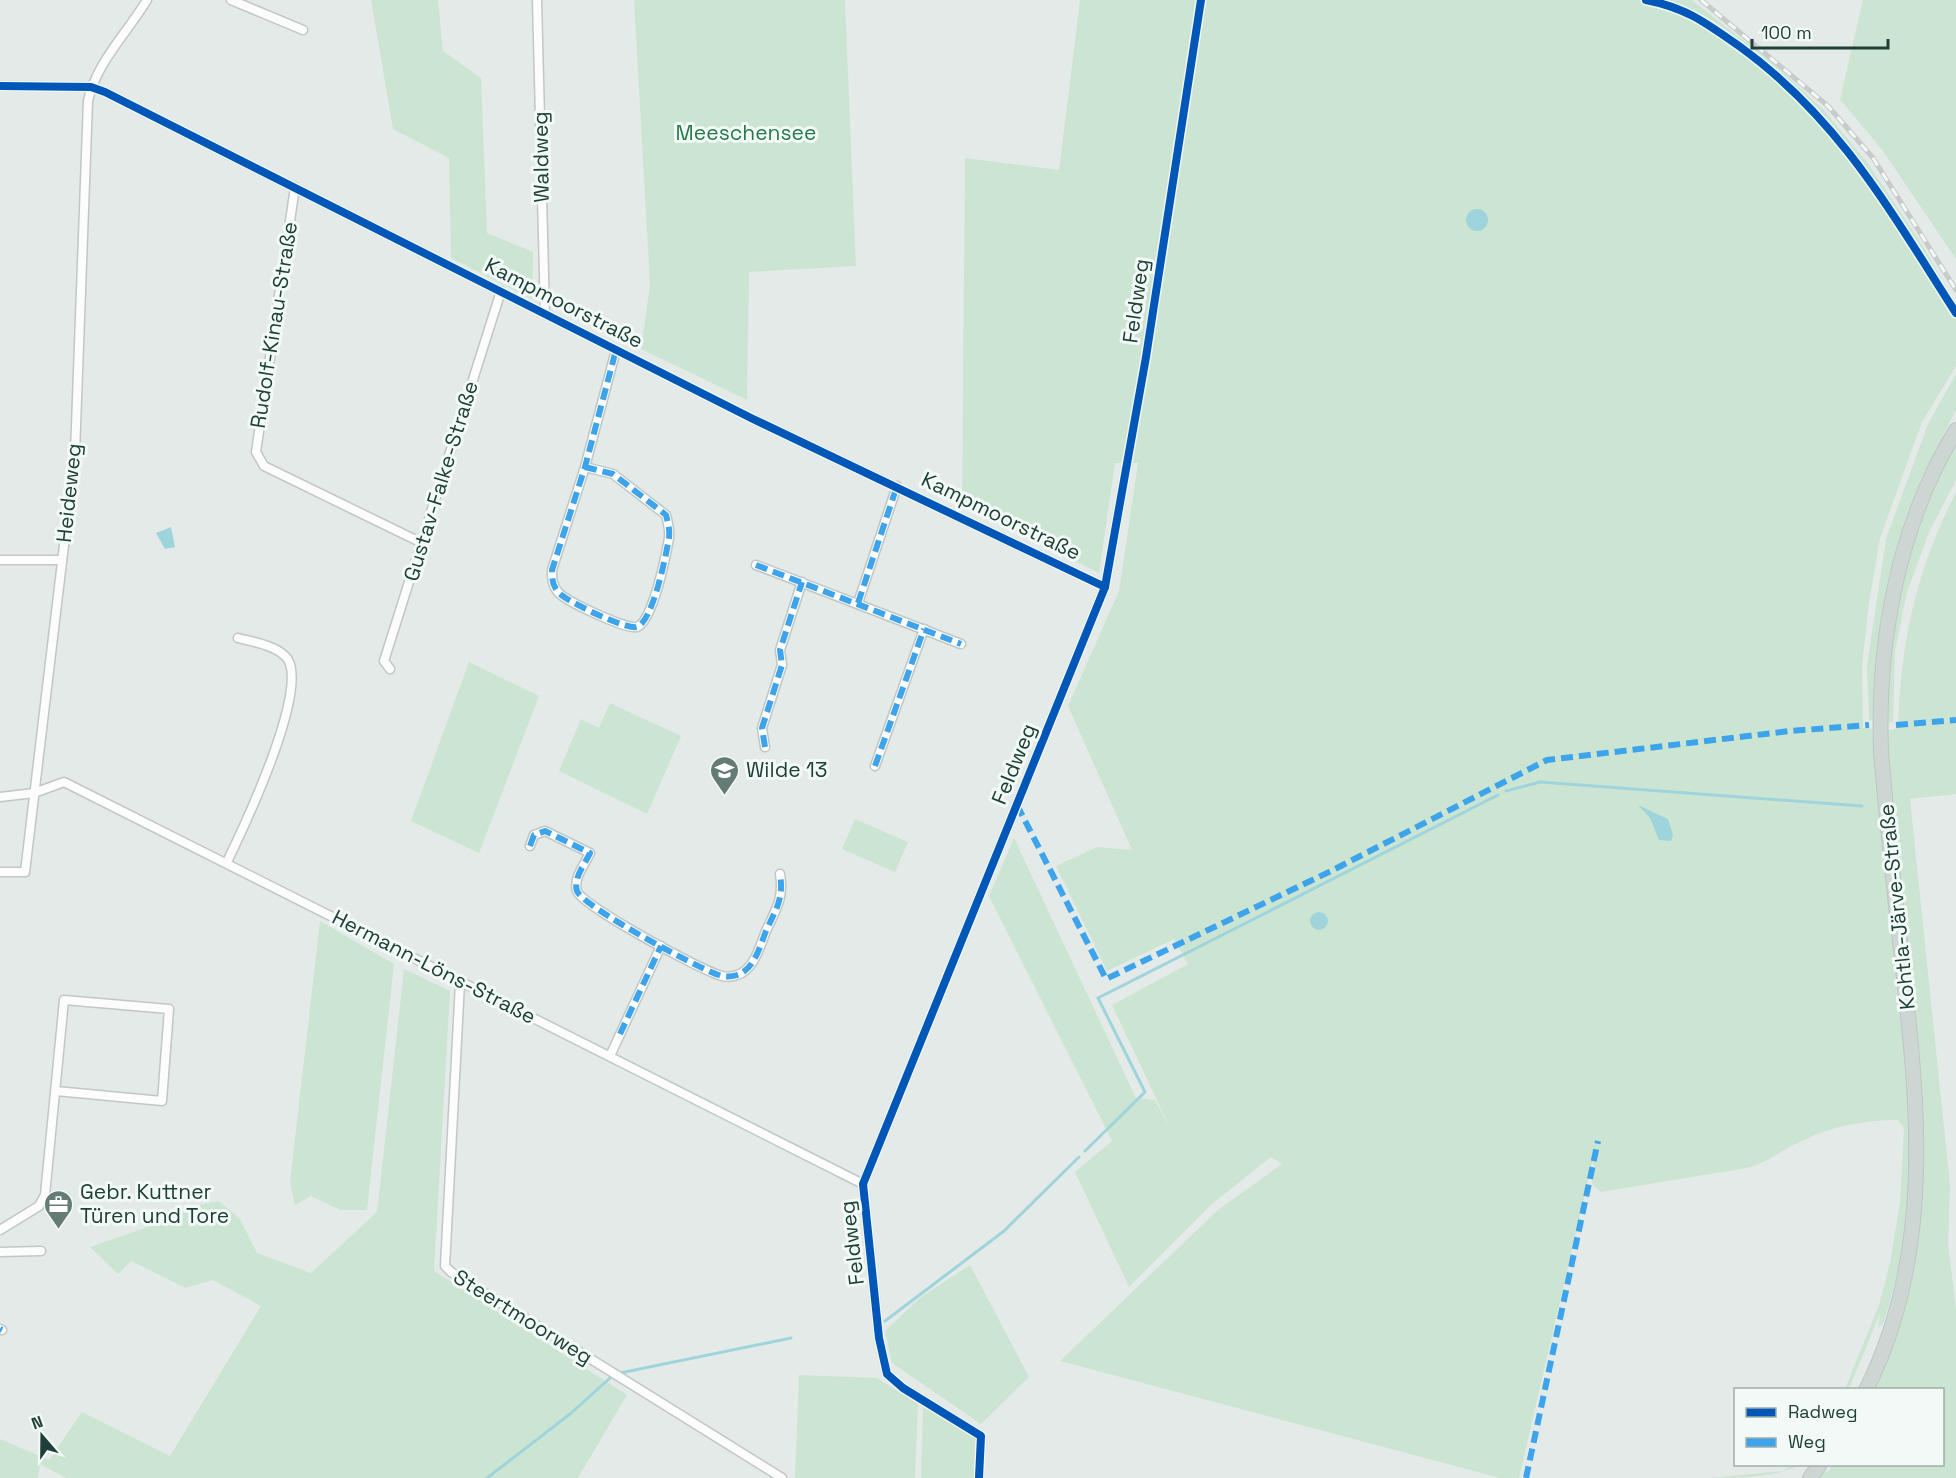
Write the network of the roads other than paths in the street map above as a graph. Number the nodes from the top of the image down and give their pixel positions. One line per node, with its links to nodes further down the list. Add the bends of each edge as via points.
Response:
1 (147, 0): 7 (street, via 102,64)
2 (231, 0): 5 (street)
3 (537, 0): 10 (street, Waldweg)
4 (1201, 0): 20 (street, Feldweg, via 1146,357)
5 (303, 30)
6 (0, 86): 7 (street, Kampmoorstraße)
7 (91, 87): 8 (street, Kampmoorstraße); 17 (street, Heideweg, via 75,453)
8 (295, 187): 9 (street, Kampmoorstraße); 15 (street, Rudolf-Kinau-Straße, via 256,452 264,466)
9 (501, 291): 10 (street, Kampmoorstraße); 15 (street, Gustav-Falke-Straße)
10 (545, 314): 11 (street, Kampmoorstraße)
11 (616, 350): 13 (street); 14 (street, Kampmoorstraße)
12 (1956, 430): 42 (main road, Kohtla-Järve-Straße, via 1930,481 1903,554 1884,649 1881,752 1914,1077 1918,1158 1913,1231 1904,1280)
13 (585, 467): 13 (street, via 552,570 552,583 569,601 623,626 635,627 645,622 656,591 669,537 666,515 613,474)
14 (897, 486): 20 (street, Kampmoorstraße); 21 (street)
15 (422, 543): 25 (street, Gustav-Falke-Straße, via 384,661)
16 (0, 560): 17 (street)
17 (62, 560): 28 (street, Heideweg)
18 (756, 565): 19 (street)
19 (802, 582): 21 (street); 26 (street, via 780,650 782,665 762,728)
20 (1105, 587): 38 (street, Feldweg)
21 (858, 603): 22 (street)
22 (924, 629): 24 (street); 27 (street)
23 (238, 638): 31 (street, via 286,656 291,680 269,769)
24 (961, 644)
25 (390, 669)
26 (765, 747)
27 (875, 766)
28 (34, 793): 29 (street, Hermann-Löns-Straße); 31 (street, Hermann-Löns-Straße, via 64,782); 32 (street, Heideweg, via 25,872)
29 (0, 796)
30 (530, 846): 34 (street, via 534,835 545,831 590,853 576,881 578,893 600,911)
31 (227, 862): 35 (street, Hermann-Löns-Straße)
32 (0, 872)
33 (780, 874): 34 (street, via 783,892 753,961 739,975 718,975)
34 (661, 946): 36 (street)
35 (460, 983): 36 (street, Hermann-Löns-Straße); 43 (street, Steertmoorweg, via 445,1266)
36 (610, 1056): 38 (street, Hermann-Löns-Straße)
37 (56, 1091): 37 (street, via 64,1000 169,1009 162,1101); 39 (street, via 45,1195 39,1206)
38 (863, 1184): 44 (street, Feldweg, via 886,1374 981,1436)
39 (0, 1230)
40 (41, 1251): 41 (street)
41 (0, 1252)
42 (1866, 1388)
43 (782, 1478)
44 (979, 1478)

